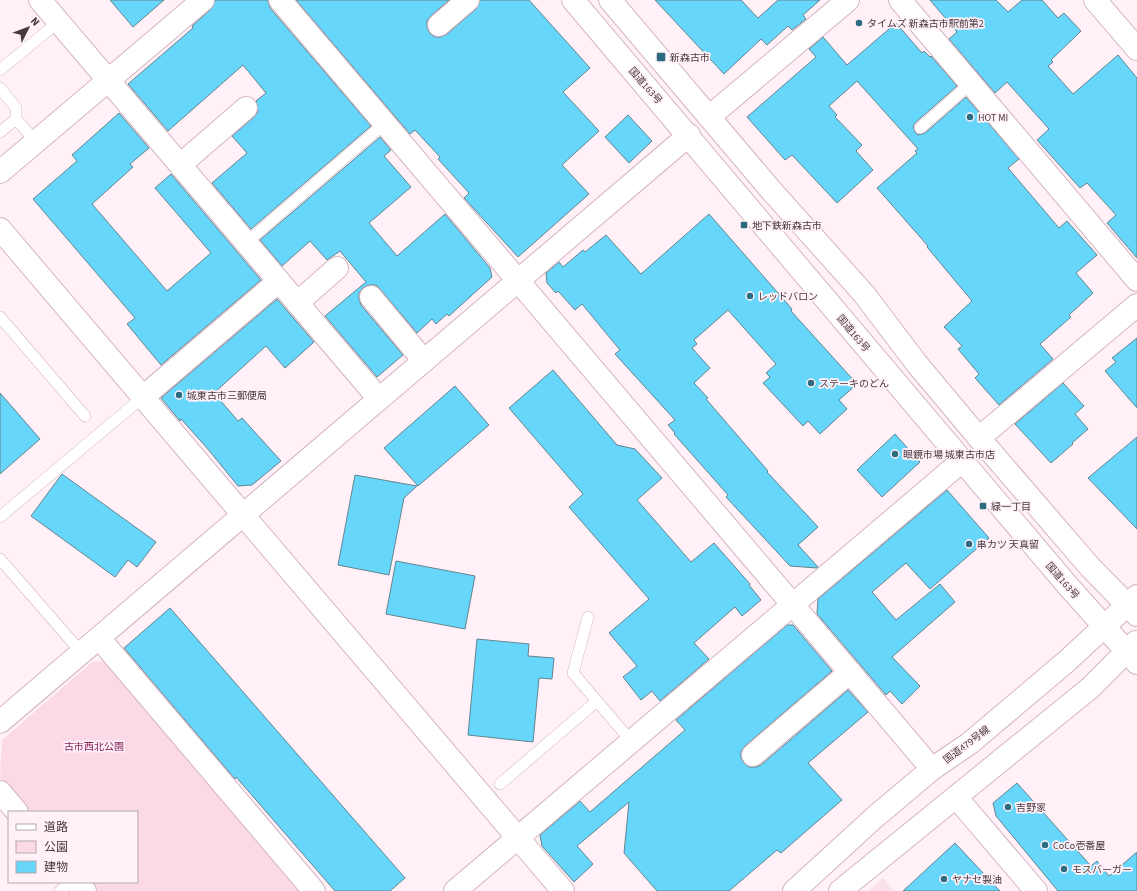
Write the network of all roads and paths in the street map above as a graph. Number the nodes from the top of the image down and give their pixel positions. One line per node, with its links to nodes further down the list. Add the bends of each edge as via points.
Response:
1 (40, 0): 10 (main road)
2 (203, 0): 14 (main road)
3 (280, 0): 20 (main road)
4 (468, 0): 11 (main road)
5 (574, 0): 23 (main road, 国道163号)
6 (610, 0): 18 (main road)
7 (848, 0): 18 (main road)
8 (900, 0): 15 (main road)
9 (1095, 0): 12 (main road)
10 (58, 22): 13 (lane); 14 (main road)
11 (439, 25)
12 (1137, 49)
13 (0, 70)
14 (108, 81): 24 (main road); 25 (main road)
15 (970, 84): 21 (lane); 30 (main road)
16 (0, 88): 19 (lane, via 16,108)
17 (246, 108): 25 (main road)
18 (709, 117): 41 (main road, via 864,294 917,364)
19 (16, 119): 22 (lane); 24 (lane)
20 (385, 123): 28 (lane); 32 (main road)
21 (920, 128)
22 (0, 132)
23 (689, 135): 32 (main road); 42 (main road, 国道163号)
24 (36, 142): 26 (main road)
25 (180, 165): 28 (main road)
26 (0, 172)
27 (0, 229): 38 (main road)
28 (246, 243): 31 (main road)
29 (337, 268): 34 (main road)
30 (1137, 280)
31 (279, 281): 34 (main road); 38 (main road)
32 (518, 281): 37 (main road); 46 (main road)
33 (371, 298): 37 (main road)
34 (297, 303): 39 (main road)
35 (1137, 305): 41 (main road)
36 (0, 317): 40 (lane)
37 (424, 361): 39 (main road)
38 (143, 397): 43 (main road); 44 (lane)
39 (379, 399): 43 (main road)
40 (85, 416)
41 (979, 438): 47 (main road, via 1090,567)
42 (962, 461): 46 (main road); 49 (main road, 国道163号)
43 (243, 515): 50 (main road); 63 (main road)
44 (0, 517)
45 (0, 559): 51 (lane)
46 (792, 604): 53 (main road); 56 (main road)
47 (1134, 606): 49 (main road, 国道479号線)
48 (588, 617): 54 (lane, via 573,673)
49 (1104, 627): 52 (main road, 国道163号); 58 (main road, 国道479号線, via 1067,662 970,743)
50 (99, 638): 51 (main road); 68 (main road)
51 (82, 652): 55 (main road)
52 (1133, 652): 61 (main road)
53 (850, 672): 57 (main road); 58 (main road)
54 (597, 701): 56 (lane); 59 (lane)
55 (0, 722)
56 (631, 741): 63 (main road)
57 (753, 755)
58 (932, 769): 71 (main road, 国道479号線, via 874,817)
59 (500, 784)
60 (0, 792): 62 (main road)
61 (956, 797): 72 (main road); 73 (main road)
62 (16, 811)
63 (517, 838): 69 (main road); 70 (main road)
64 (69, 883): 66 (lane)
65 (78, 883): 67 (main road)
66 (60, 891)
67 (85, 891)
68 (314, 891)
69 (455, 891)
70 (563, 891)
71 (794, 891)
72 (840, 891)
73 (1036, 891)

